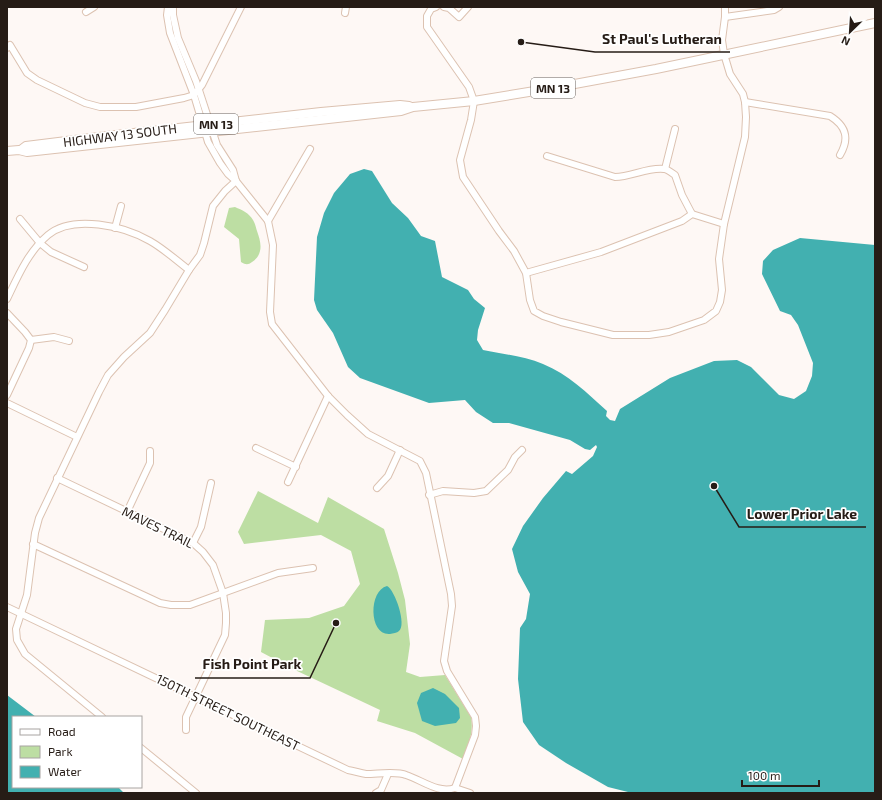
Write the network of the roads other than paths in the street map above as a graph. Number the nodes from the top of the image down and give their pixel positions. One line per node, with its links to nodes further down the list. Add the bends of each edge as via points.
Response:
1 (94, 7): 10 (street)
2 (168, 7): 15 (street, via 170,33)
3 (173, 7): 15 (street, via 178,38)
4 (241, 7): 15 (street, via 202,85)
5 (436, 7): 16 (street, via 431,9 427,16 427,27 470,87)
6 (444, 7): 7 (street, via 459,17)
7 (468, 7)
8 (725, 7): 11 (street)
9 (779, 7): 11 (street, via 774,10)
10 (86, 12)
11 (725, 17): 14 (street, via 722,40)
12 (875, 23): 14 (main road, HIGHWAY 13 SOUTH / MN 13)
13 (7, 48): 15 (street, via 10,45 27,73 37,80 100,107 136,106 184,98)
14 (724, 54): 16 (main road, HIGHWAY 13 SOUTH / MN 13); 17 (street, via 730,74 743,94)
15 (196, 92): 18 (street); 19 (street)
16 (474, 100): 18 (main road, HIGHWAY 13 SOUTH / MN 13, via 414,107 401,111); 36 (street, via 460,160 463,177 514,250)
17 (745, 102): 23 (street, via 830,116 844,130 846,140); 31 (street, via 746,137)
18 (212, 128): 19 (main road, HIGHWAY 13 SOUTH / MN 13); 26 (street)
19 (203, 129): 22 (main road, HIGHWAY 13 SOUTH / MN 13, via 27,152); 26 (street, via 220,163)
20 (675, 129): 25 (street)
21 (310, 150): 30 (street)
22 (7, 151)
23 (840, 155)
24 (547, 156): 25 (street, via 615,177)
25 (665, 169): 28 (street, via 675,175)
26 (236, 181): 30 (street); 35 (street, via 213,206 200,255)
27 (121, 206): 32 (street)
28 (692, 214): 31 (street); 36 (street, via 682,221 601,252)
29 (20, 218): 33 (street)
30 (268, 222): 42 (street, via 273,245 270,312 272,324)
31 (724, 224): 36 (street, via 719,259 722,290 716,311 704,320 669,332 613,335 543,316 534,311)
32 (115, 228): 33 (street, via 97,224 72,225 49,234); 35 (street, via 150,241)
33 (40, 243): 34 (street, via 51,252); 37 (street, via 27,260)
34 (84, 267)
35 (189, 270): 44 (street, via 150,333 108,375)
36 (526, 273)
37 (7, 299)
38 (7, 313): 39 (street)
39 (31, 340): 40 (street, via 54,337); 41 (street)
40 (69, 341)
41 (7, 395)
42 (328, 396): 46 (street, via 368,434); 49 (street)
43 (7, 403): 44 (street)
44 (78, 437): 50 (street)
45 (256, 448): 49 (street)
46 (400, 450): 53 (street, via 388,476); 54 (street, via 420,461 426,473)
47 (522, 450): 54 (street, via 508,470 486,491 443,491)
48 (150, 451): 55 (street, via 150,463)
49 (296, 467): 51 (street)
50 (57, 478): 55 (street, MAVES TRAIL); 57 (street, via 39,518)
51 (288, 482)
52 (212, 483): 56 (street, via 201,527)
53 (377, 488)
54 (429, 495): 67 (street, via 451,594 452,606 444,661 447,671 474,717 476,726)
55 (127, 512): 56 (street, MAVES TRAIL)
56 (194, 543): 59 (street, MAVES TRAIL, via 213,565)
57 (33, 544): 59 (street, via 160,603 190,605); 61 (street, via 27,595)
58 (312, 568): 59 (street, via 278,573)
59 (223, 593): 62 (street, MAVES TRAIL, via 226,613 225,635)
60 (7, 607): 61 (street, 150TH STREET SOUTHEAST)
61 (21, 614): 62 (street, 150TH STREET SOUTHEAST); 63 (street, via 16,629 17,640 25,654)
62 (195, 697): 64 (street, MAVES TRAIL, via 186,717); 66 (street, 150TH STREET SOUTHEAST, via 348,770 364,774)
63 (101, 716)
64 (186, 730)
65 (142, 749): 68 (street)
66 (388, 774): 67 (street, 150TH STREET SOUTHEAST, via 405,774 441,790 449,791); 69 (street, via 381,790)
67 (455, 788): 70 (street, 150TH STREET SOUTHEAST)
68 (196, 793)
69 (376, 793)
70 (470, 793)

